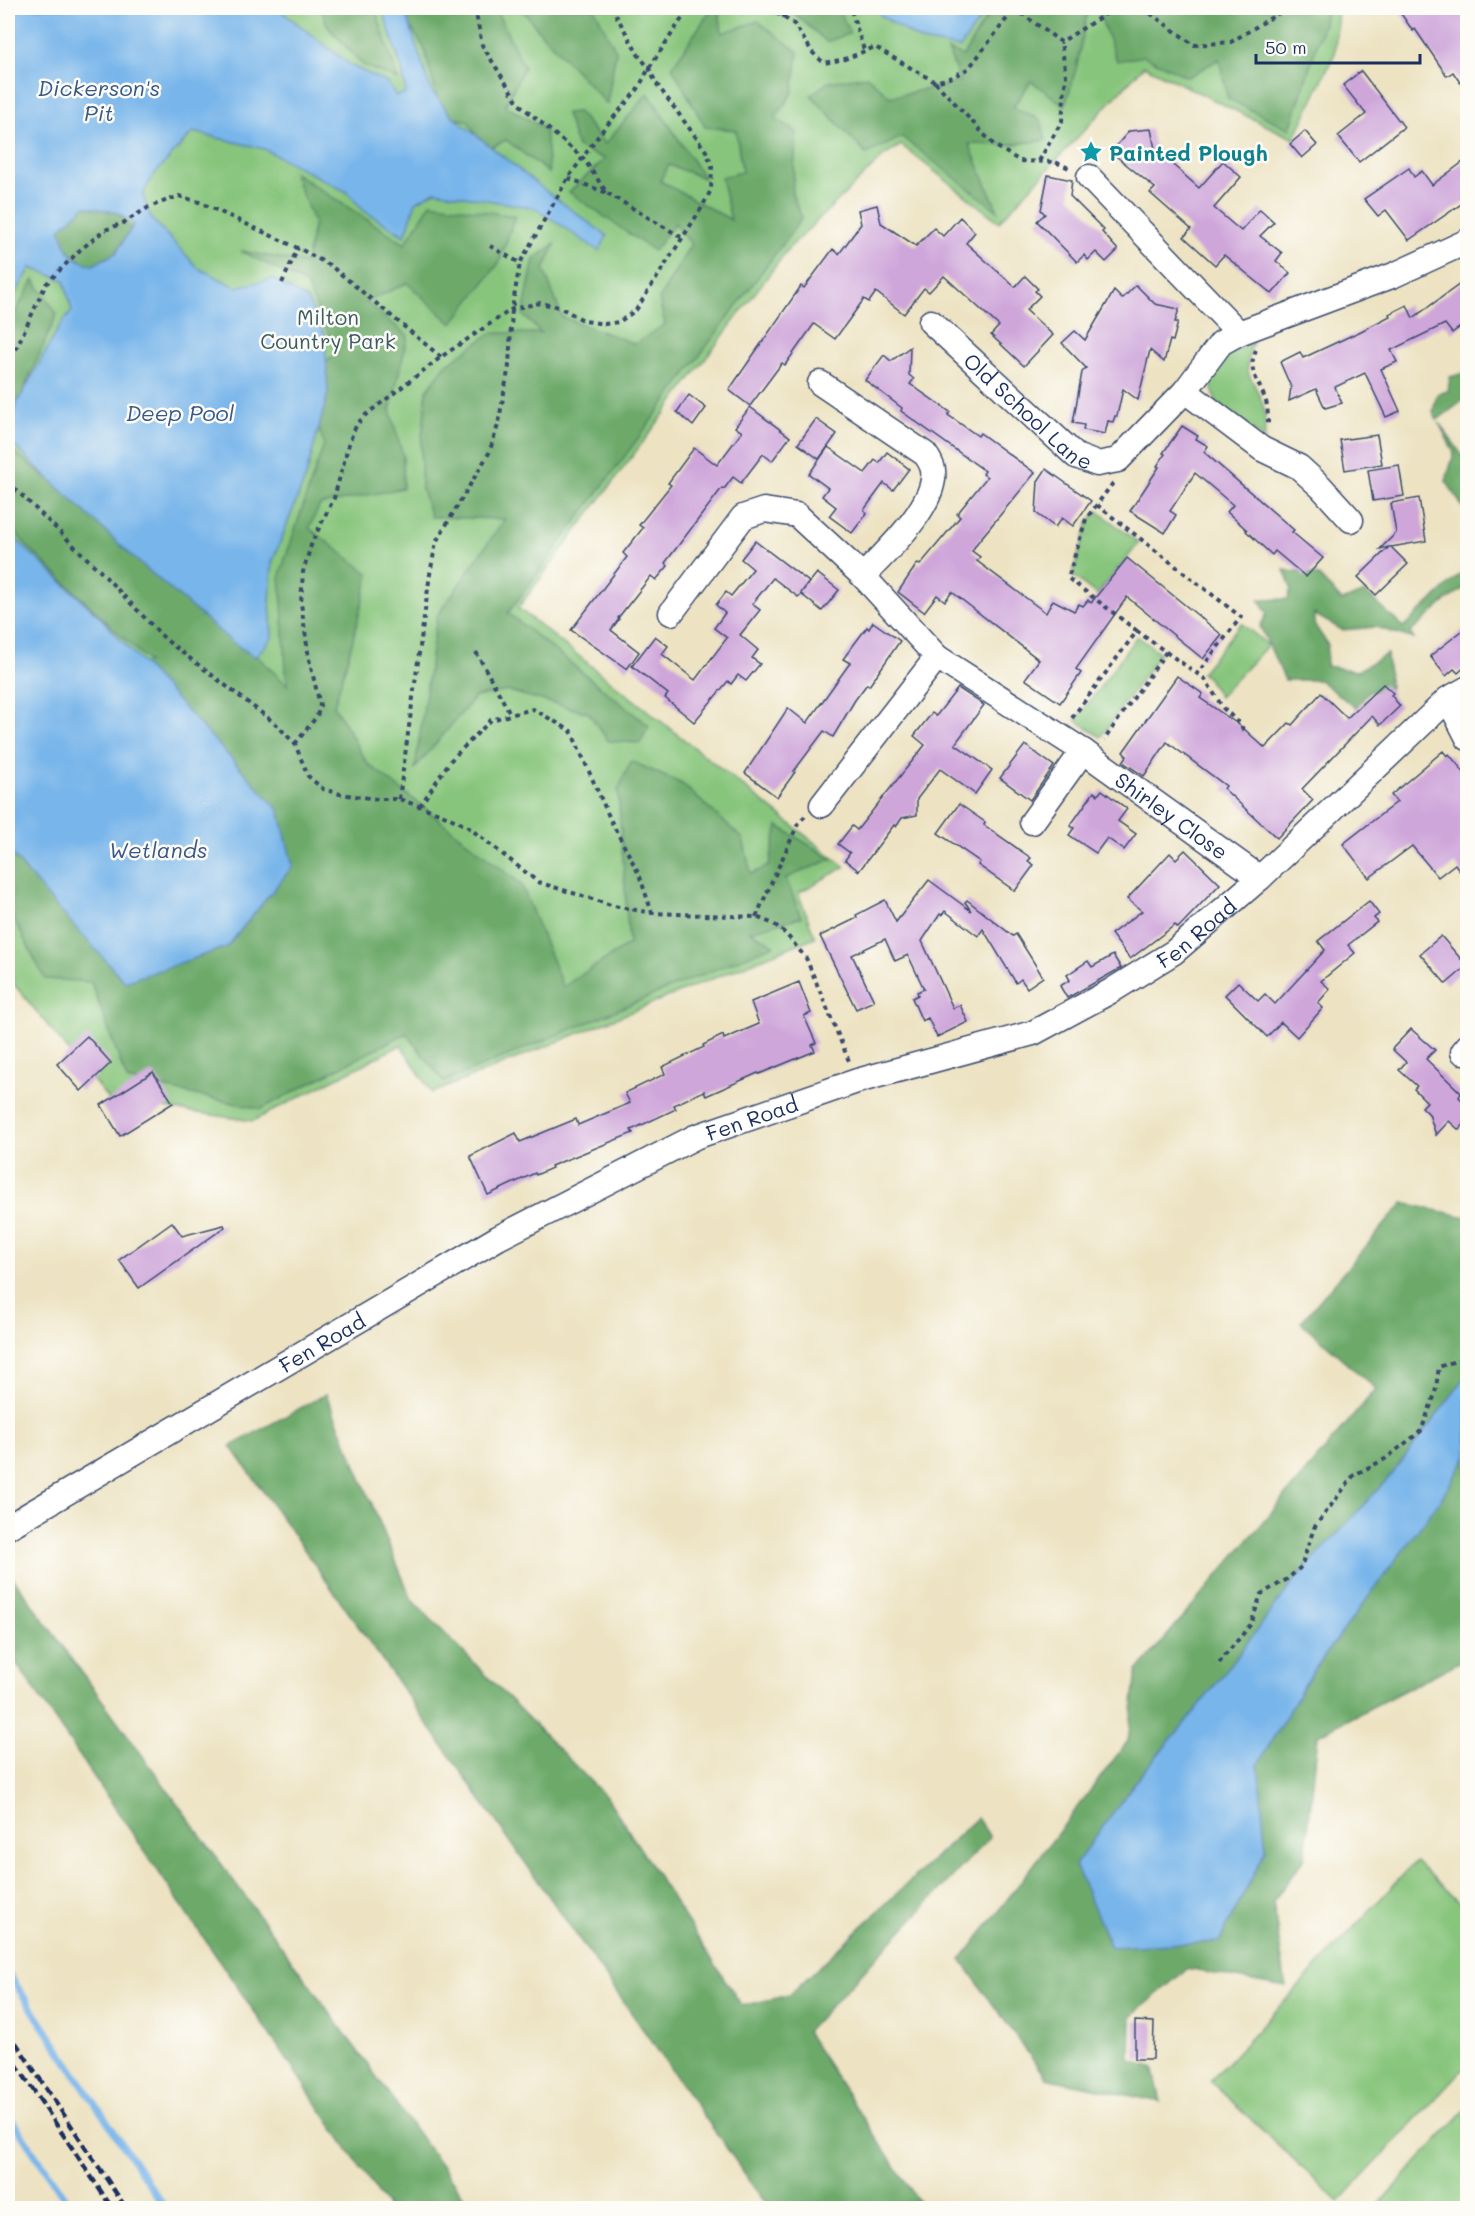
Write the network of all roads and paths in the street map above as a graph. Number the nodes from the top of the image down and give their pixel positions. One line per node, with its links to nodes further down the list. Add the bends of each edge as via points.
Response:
1 (475, 8): 17 (path, via 482,45 519,104)
2 (612, 8): 3 (path); 15 (path)
3 (639, 8)
4 (689, 8): 15 (path)
5 (769, 8): 12 (path)
6 (800, 8): 12 (path)
7 (843, 8): 14 (path, via 851,10)
8 (1015, 8): 13 (path); 16 (path, via 969,68)
9 (1138, 8): 13 (path, via 1107,13)
10 (1143, 8): 11 (path, via 1194,45 1232,42)
11 (1283, 8)
12 (782, 17): 14 (path, via 794,24 813,54 824,63)
13 (1061, 42): 18 (path, via 1066,76 1062,122)
14 (864, 50): 16 (path, via 875,47)
15 (649, 68): 17 (path, via 638,89); 22 (path, via 706,151 712,166 711,190)
16 (935, 82): 18 (path, via 994,145 1020,161)
17 (583, 158): 20 (path); 21 (path)
18 (1039, 161): 19 (path, via 1055,162)
19 (1089, 177): 31 (street)
20 (568, 178): 21 (path); 26 (path)
21 (607, 193): 22 (path)
22 (681, 237): 28 (path, via 636,310 619,322 585,321 540,303)
23 (1467, 242): 30 (street, Old School Lane)
24 (490, 246): 26 (path)
25 (298, 248): 27 (path); 32 (path, via 331,266); 33 (path, via 187,198 172,198 149,207 98,234 46,285)
26 (520, 264): 28 (path)
27 (282, 283)
28 (512, 309): 32 (path); 55 (path, via 509,366 498,426 489,453 436,542)
29 (932, 322): 37 (street, Old School Lane, via 1076,456 1097,464)
30 (1268, 324): 31 (street, Old School Lane); 36 (path, via 1252,367 1265,397)
31 (1239, 333): 35 (street, Old School Lane, via 1221,343)
32 (441, 357): 53 (path, via 363,417 350,440 334,498 312,542 303,572 301,603 320,705 317,716)
33 (8, 366)
34 (820, 383): 41 (street, via 925,454 933,469 931,490 907,530)
35 (1185, 391): 36 (street); 37 (street, Old School Lane)
36 (1269, 453): 40 (street, via 1299,467)
37 (1118, 460): 39 (path, via 1117,478)
38 (8, 482): 53 (path, via 166,640 276,724)
39 (1097, 505): 43 (path, via 1086,519 1068,578); 47 (path, via 1241,617)
40 (1351, 520)
41 (863, 576): 42 (street, Shirley Close, via 797,515 764,510 743,518); 46 (street, Shirley Close)
42 (671, 613)
43 (1137, 631): 45 (path); 51 (path)
44 (476, 652): 49 (path)
45 (1166, 652): 47 (path); 54 (path)
46 (938, 657): 51 (street, Shirley Close); 56 (street)
47 (1197, 674): 50 (path)
48 (1458, 694): 52 (street); 59 (street, Fen Road)
49 (511, 715): 57 (path, via 491,720 450,761); 60 (path, via 532,709 571,730 639,874)
50 (1245, 734)
51 (1059, 736): 54 (street, Shirley Close)
52 (1467, 738)
53 (295, 744): 55 (path, via 308,776 323,789)
54 (1087, 754): 58 (street); 59 (street, Shirley Close)
55 (399, 799): 57 (path)
56 (822, 805): 61 (path, via 813,808 798,824)
57 (420, 806): 60 (path, via 468,827 538,882 614,906)
58 (1032, 822)
59 (1260, 878): 62 (street, Fen Road, via 1174,952 1033,1033)
60 (652, 913): 61 (path)
61 (756, 917): 62 (path, via 774,924 806,958)
62 (857, 1081): 64 (street, Fen Road, via 695,1137 528,1223)
63 (1467, 1364): 65 (path, via 1458,1360 1439,1367 1435,1394 1421,1431 1385,1459 1354,1475 1314,1528 1302,1566 1261,1594 1251,1624)
64 (8, 1527)
65 (1219, 1663)

